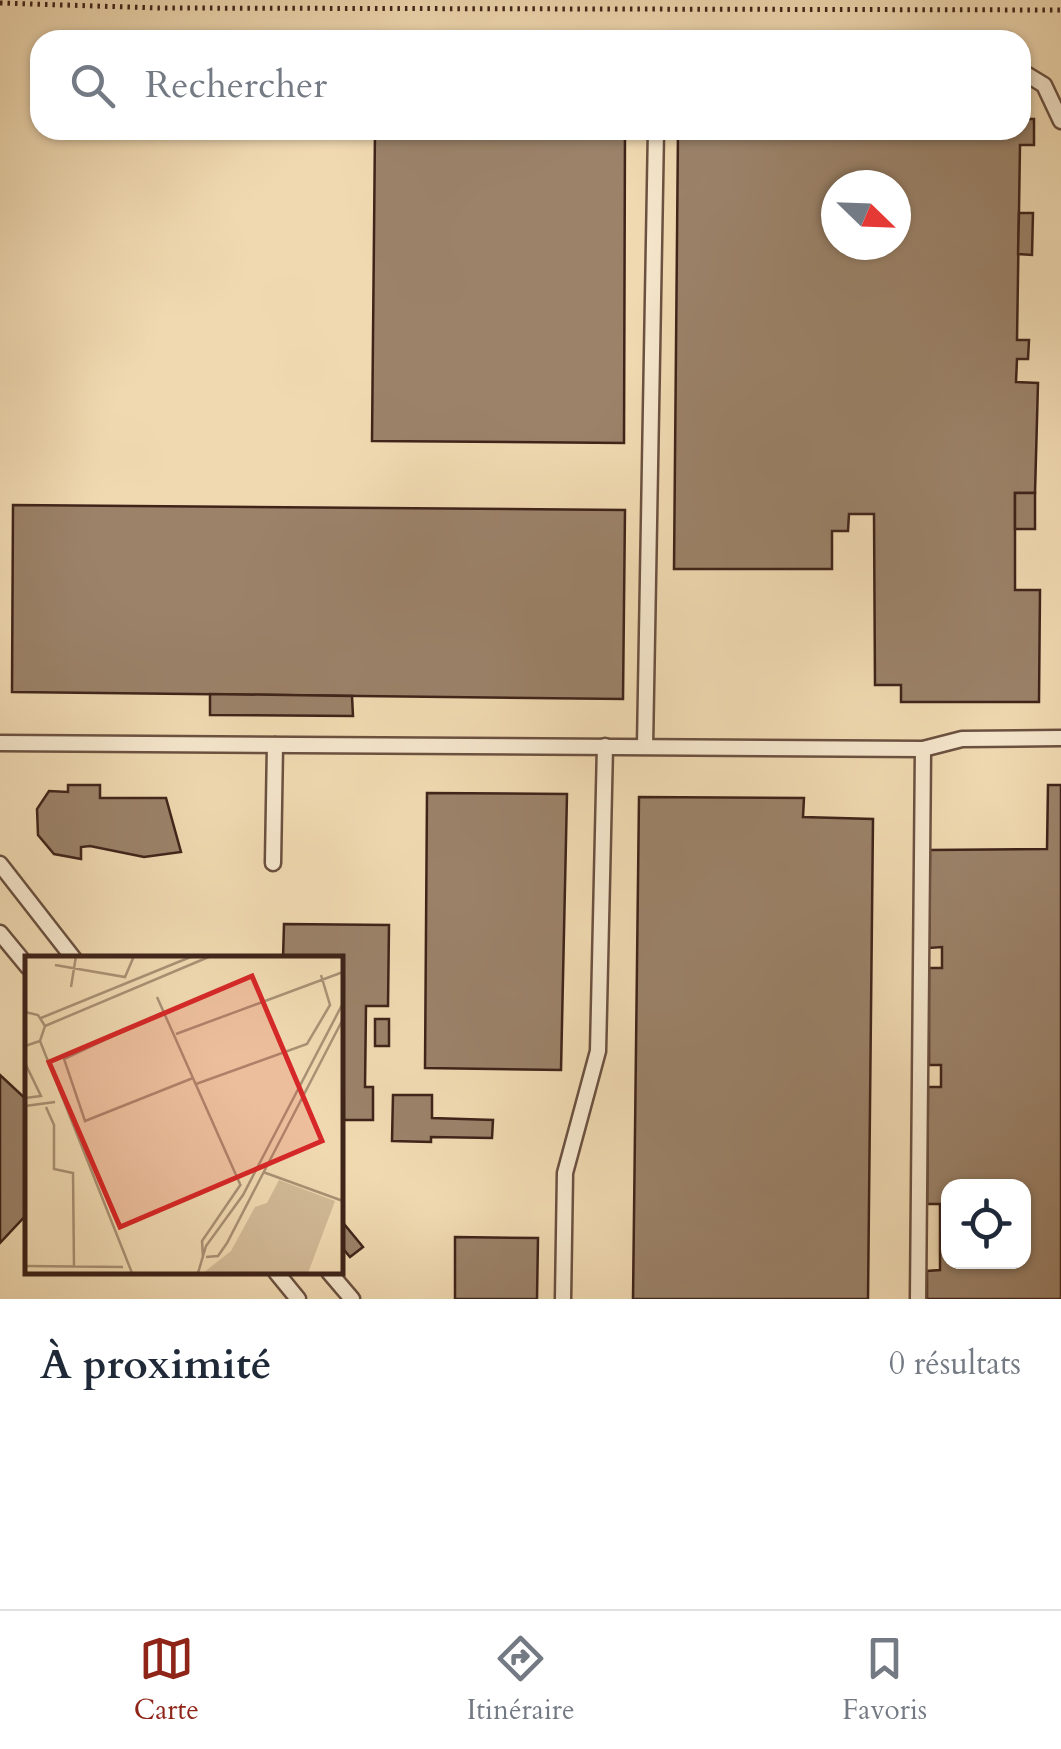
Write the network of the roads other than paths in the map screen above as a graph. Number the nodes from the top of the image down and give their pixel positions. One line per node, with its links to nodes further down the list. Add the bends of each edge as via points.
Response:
1 (1031, 76): 2 (lane, via 1044,84)
2 (1061, 121)
3 (656, 140): 8 (lane)
4 (1061, 738): 9 (lane, via 962,739)
5 (0, 743): 6 (lane)
6 (275, 745): 7 (lane); 11 (lane)
7 (604, 746): 8 (lane); 19 (lane, via 598,1052 565,1173)
8 (645, 746): 9 (lane)
9 (923, 749): 20 (lane)
10 (0, 864): 13 (lane)
11 (272, 864)
12 (0, 933): 14 (lane)
13 (72, 956)
14 (25, 963)
15 (278, 1274): 17 (lane)
16 (331, 1274): 18 (lane)
17 (298, 1299)
18 (352, 1299)
19 (563, 1299)
20 (918, 1299)

